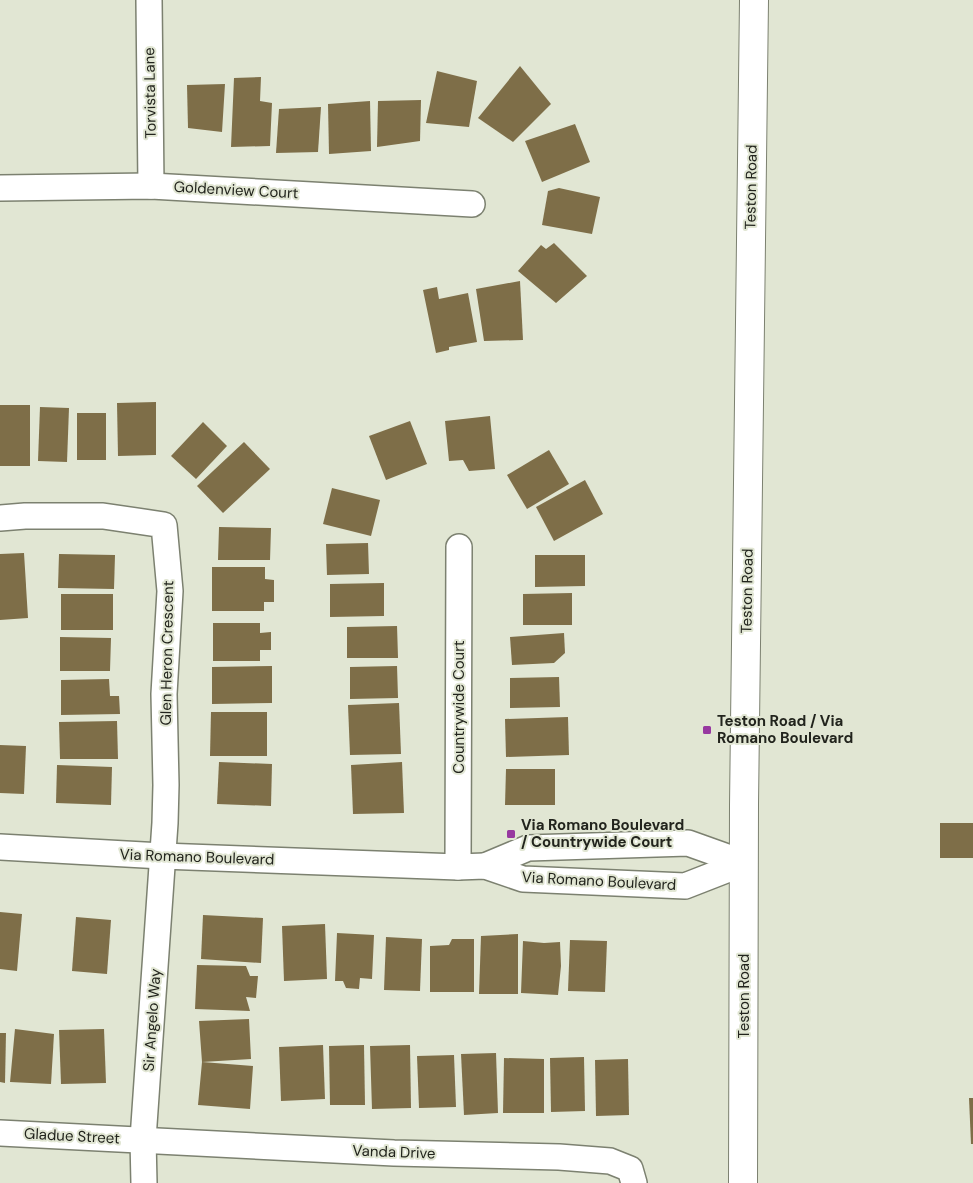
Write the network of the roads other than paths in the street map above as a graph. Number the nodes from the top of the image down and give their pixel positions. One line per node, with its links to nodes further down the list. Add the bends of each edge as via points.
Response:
1 (149, 0): 3 (street, Torvista Lane)
2 (754, 0): 10 (main road, Teston Road)
3 (151, 186): 4 (street, Goldenview Court); 5 (street, Goldenview Court)
4 (0, 188)
5 (472, 204)
6 (0, 518): 9 (street, Glen Heron Crescent, via 102,516 164,525 170,591 164,694 166,786)
7 (459, 547): 11 (street, Countrywide Court)
8 (0, 847): 9 (street, Via Romano Boulevard)
9 (162, 856): 11 (street, Via Romano Boulevard); 14 (street, Sir Angelo Way)
10 (744, 863): 12 (street, Via Romano Boulevard, via 685,886 523,879); 12 (street, Via Romano Boulevard, via 688,843 528,848); 17 (main road, Teston Road)
11 (458, 866): 12 (street, Via Romano Boulevard)
12 (485, 866)
13 (0, 1133): 14 (street, Gladue Street)
14 (144, 1140): 15 (street, Sir Angelo Way); 16 (street, Vanda Drive, via 610,1161 630,1169)
15 (144, 1183)
16 (634, 1183)
17 (743, 1183)

